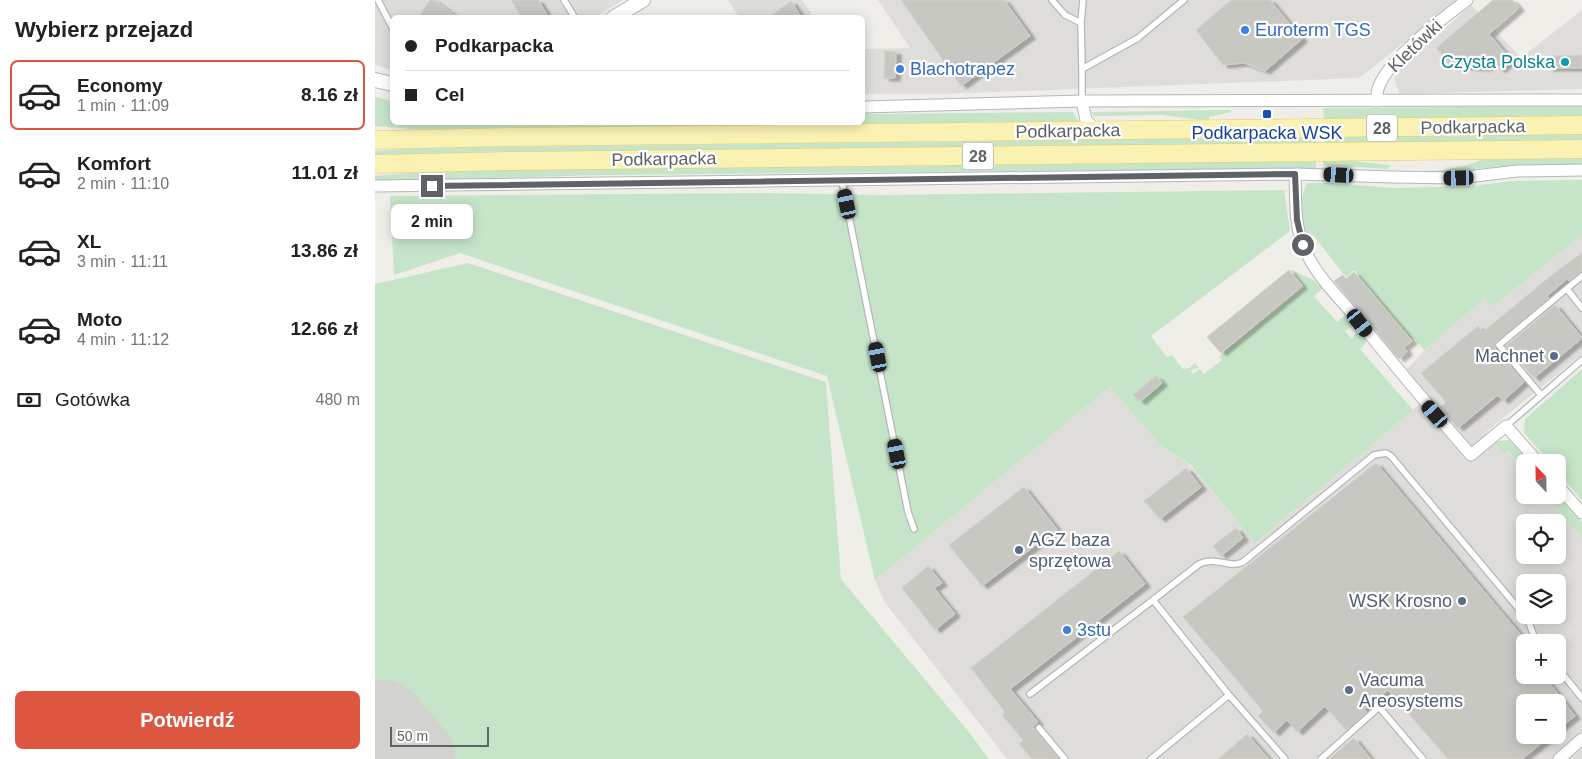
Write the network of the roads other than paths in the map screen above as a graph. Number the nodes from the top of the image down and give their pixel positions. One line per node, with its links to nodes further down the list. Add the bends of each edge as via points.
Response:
1 (378, 0): 10 (lane)
2 (564, 0): 9 (lane)
3 (643, 0): 8 (street)
4 (1052, 0): 11 (lane, via 1065,15)
5 (1083, 0): 11 (lane)
6 (1184, 0): 12 (lane, via 1139,38)
7 (1467, 0): 17 (street, Kletówki, via 1393,63 1378,87)
8 (628, 14)
9 (573, 15)
10 (390, 23)
11 (1081, 23): 12 (lane)
12 (1083, 69): 16 (lane)
13 (375, 80): 14 (street)
14 (390, 83)
15 (1582, 100): 17 (street)
16 (1082, 101): 17 (street); 18 (street); 20 (street, via 1086,120)
17 (1376, 101)
18 (865, 107)
19 (1582, 125): 20 (main road, Podkarpacka / 28)
20 (1097, 131): 21 (main road, Podkarpacka / 28)
21 (375, 140)
22 (1582, 149): 23 (main road, Podkarpacka / 28)
23 (375, 164)
24 (1582, 170): 25 (street, via 1517,170 1459,178)
25 (1295, 174): 26 (street); 33 (street, via 1299,232 1307,255 1326,284 1471,455)
26 (842, 181): 27 (street); 37 (lane)
27 (375, 186)
28 (1582, 276): 29 (lane)
29 (1567, 288): 30 (lane); 32 (lane, via 1499,345)
30 (1582, 308)
31 (1582, 360): 32 (lane)
32 (1541, 395): 33 (lane)
33 (1506, 426): 34 (street)
34 (1531, 454)
35 (1566, 495): 36 (street)
36 (1582, 513)
37 (914, 529)
38 (1153, 600): 39 (lane, via 1205,561 1232,565 1243,562 1374,455 1386,453 1528,620); 41 (lane); 42 (lane)
39 (1533, 634)
40 (1566, 678): 43 (lane)
41 (1030, 694)
42 (1229, 695): 47 (lane); 48 (lane)
43 (1582, 698)
44 (1039, 728): 46 (lane)
45 (1582, 739): 51 (street)
46 (1065, 759)
47 (1151, 759)
48 (1285, 759)
49 (1321, 759): 50 (lane, via 1379,708)
50 (1423, 759)
51 (1559, 759)

